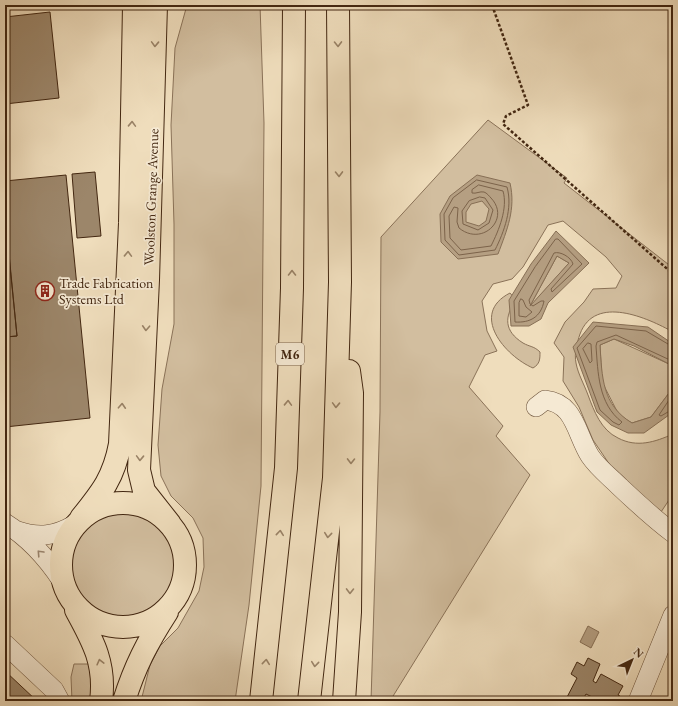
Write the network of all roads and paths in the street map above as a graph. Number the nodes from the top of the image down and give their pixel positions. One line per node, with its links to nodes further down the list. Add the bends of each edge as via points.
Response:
1 (134, 5): 9 (main road, Woolston Grange Avenue, one-way to 1, via 112,476 120,444 129,230)
2 (156, 5): 10 (main road, Woolston Grange Avenue, one-way to 10, via 139,470 144,491)
3 (294, 5): 20 (main road, M6, one-way to 3, via 286,468 292,288)
4 (338, 5): 7 (main road, one-way to 7)
5 (492, 5): 6 (path, via 528,105 506,116 503,124)
6 (673, 274)
7 (340, 282): 21 (main road, one-way to 21, via 334,478); 22 (main road, one-way to 22, via 352,393 350,612)
8 (536, 408): 12 (street, via 545,400 561,404 570,415 590,456 603,471 649,515)
9 (78, 522): 10 (main road, via 98,508 117,503 136,504 154,511); 11 (street, via 60,533 48,536 27,534); 13 (main road, via 66,538 61,552 60,567)
10 (170, 524): 14 (main road, via 184,550 185,566 181,588)
11 (10, 526): 13 (street, one-way to 11, via 41,554)
12 (673, 533)
13 (65, 588): 14 (main road, via 79,611 96,622 115,627 135,627 154,620); 18 (main road, one-way to 13, via 100,659)
14 (169, 607): 19 (main road, via 144,647)
15 (673, 615): 23 (street)
16 (5, 644): 17 (street, via 54,690)
17 (60, 701)
18 (101, 701)
19 (124, 701)
20 (261, 701)
21 (310, 701)
22 (344, 701)
23 (638, 701)

